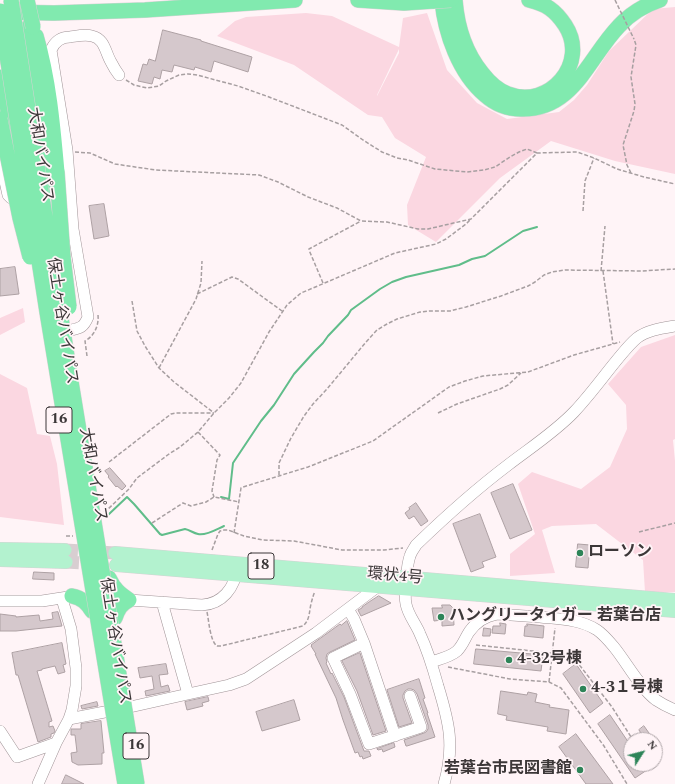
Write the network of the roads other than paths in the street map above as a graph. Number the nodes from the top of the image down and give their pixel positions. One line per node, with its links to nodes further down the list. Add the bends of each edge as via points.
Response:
1 (11, 0): 41 (highway, 保土ヶ谷バイパス / 16, bridge, via 67,357)
2 (15, 0): 14 (highway, 大和バイパス / 16)
3 (24, 0): 14 (highway)
4 (27, 0): 14 (highway, bridge)
5 (295, 0): 13 (highway, via 145,10)
6 (358, 0): 7 (highway, via 404,3)
7 (438, 0): 8 (highway, bridge); 12 (highway, via 459,61 480,90 489,99 502,105 514,109 528,109 554,102 566,94 619,25 645,6)
8 (451, 0)
9 (455, 0): 18 (highway, via 463,40 470,56)
10 (461, 0): 18 (highway, via 468,38)
11 (529, 0): 18 (highway, via 549,7 569,30 573,50 570,67 549,90 529,97 508,94)
12 (660, 0)
13 (0, 12): 25 (highway, 保土ヶ谷バイパス / 16, bridge)
14 (26, 28): 24 (highway, 大和バイパス / 16, via 47,204); 41 (highway, bridge, via 40,51 47,85 53,127 63,264)
15 (0, 55): 19 (highway, 大和バイパス / 16)
16 (0, 74): 19 (highway)
17 (119, 75): 24 (street, via 98,38 88,35 64,37 53,45 52,58 66,150 73,229 88,317 80,328)
18 (489, 81)
19 (6, 95): 22 (highway, 大和バイパス / 16)
20 (0, 119): 25 (highway, bridge, via 22,226)
21 (0, 159): 22 (street, via 8,195 11,198)
22 (21, 197): 29 (highway, 大和バイパス / 16)
23 (675, 326): 31 (street, via 647,332 638,337 574,412 547,436 484,483 442,520 413,550 408,560)
24 (67, 331): 30 (highway, 大和バイパス / 16)
25 (52, 340): 55 (highway, 保土ヶ谷バイパス / 16, bridge)
26 (0, 549): 27 (main road, via 65,556)
27 (0, 560)
28 (236, 569): 28 (main road, 環状4号 / 18, via 116,559 207,561); 31 (main road, 環状4号 / 18); 32 (main road, 環状4号 / 18, via 316,582); 37 (street, via 231,587 224,597 214,603 206,605)
29 (86, 578): 33 (highway, via 85,584 76,595); 39 (highway, 大和バイパス / 16)
30 (109, 578): 34 (highway, via 117,592); 41 (highway, 大和バイパス / 16)
31 (406, 584): 32 (main road, 環状4号 / 18); 35 (main road, 環状4号 / 18); 40 (main road, 環状4号 / 18); 43 (street, via 407,609)
32 (377, 587): 38 (street)
33 (67, 597): 36 (street, via 42,601); 39 (highway, via 84,601); 49 (street, via 76,668 76,686)
34 (129, 600): 37 (street); 41 (highway)
35 (675, 600)
36 (0, 602)
37 (162, 602): 44 (street)
38 (348, 609): 42 (street); 44 (street, via 246,679)
39 (92, 611): 48 (highway, 大和バイパス / 16)
40 (675, 611)
41 (112, 615): 46 (highway, 大和バイパス / 16); 56 (highway, 保土ヶ谷バイパス / 16, bridge)
42 (364, 643): 51 (street); 51 (street, via 333,658 369,744)
43 (436, 664): 47 (street, via 456,652 474,625 490,615 577,621 597,630 606,638 648,692 665,706); 58 (street, via 450,738)
44 (188, 694): 46 (street)
45 (410, 696): 51 (street, via 421,726)
46 (130, 707): 48 (street); 57 (highway, 大和バイパス / 16)
47 (675, 710)
48 (109, 712): 49 (street); 54 (highway, 大和バイパス / 16)
49 (69, 719): 52 (street)
50 (0, 731): 52 (street, via 17,757)
51 (395, 736)
52 (56, 743): 53 (street)
53 (38, 784)
54 (120, 784)
55 (125, 784)
56 (137, 784)
57 (143, 784)
58 (444, 784)

